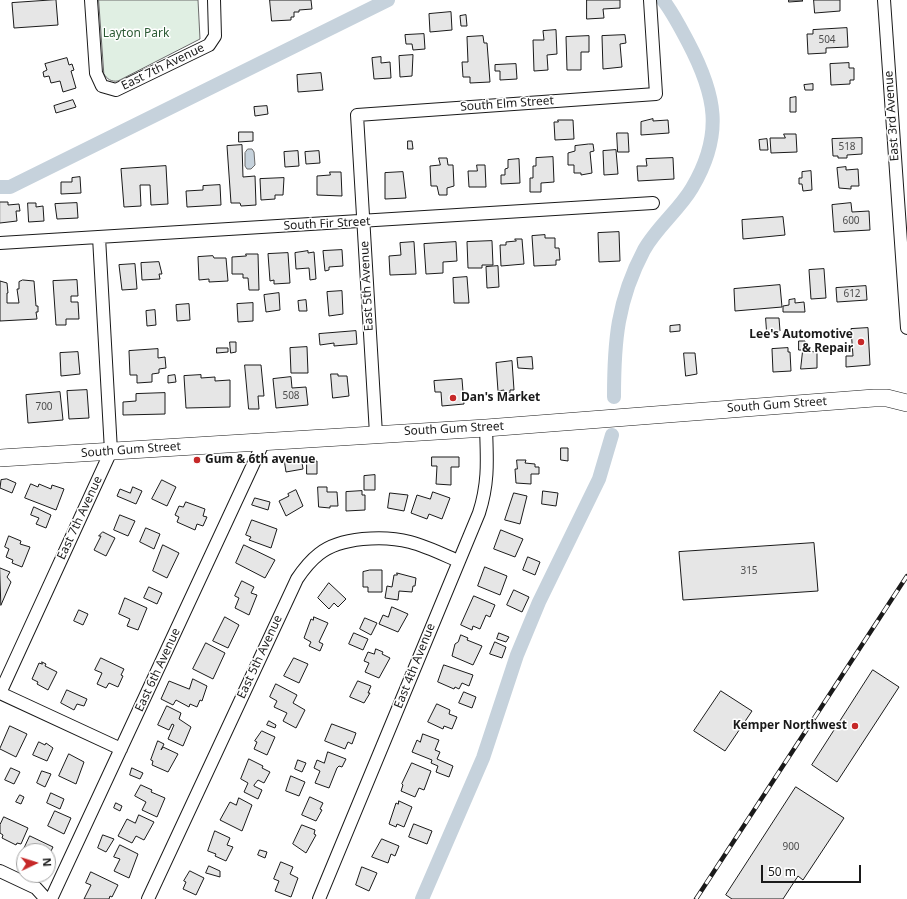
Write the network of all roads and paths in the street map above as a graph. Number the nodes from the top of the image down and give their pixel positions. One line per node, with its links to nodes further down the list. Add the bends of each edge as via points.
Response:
1 (91, 0): 2 (street, East 7th Avenue, via 96,73 102,86 116,90 203,49 213,41 216,30)
2 (214, 0)
3 (650, 0): 5 (street, South Elm Street, via 656,94)
4 (884, 0): 6 (street, East 3rd Avenue)
5 (357, 115): 8 (street, East 5th Avenue)
6 (902, 185): 11 (street, East 3rd Avenue)
7 (653, 203): 8 (street, South Fir Street)
8 (363, 222): 9 (street, South Fir Street); 14 (street, East 5th Avenue)
9 (99, 237): 10 (street, South Fir Street); 16 (street, East 7th Avenue)
10 (0, 243)
11 (907, 328)
12 (906, 401): 13 (main road, South Gum Street, via 874,398)
13 (486, 428): 14 (main road, South Gum Street); 18 (street, East 4th Avenue, via 488,473 485,494)
14 (376, 434): 15 (main road, South Gum Street)
15 (264, 441): 16 (main road, South Gum Street); 20 (street, East 6th Avenue)
16 (111, 451): 17 (main road, South Gum Street); 19 (street, East 7th Avenue)
17 (0, 458)
18 (458, 561): 24 (street, East 5th Avenue, via 410,542 376,539 345,541 319,554 308,565 293,586); 25 (street, East 4th Avenue)
19 (0, 693): 20 (street)
20 (121, 749): 23 (street, East 6th Avenue)
21 (0, 871): 22 (street, via 36,888)
22 (46, 899)
23 (51, 899)
24 (148, 899)
25 (319, 899)

